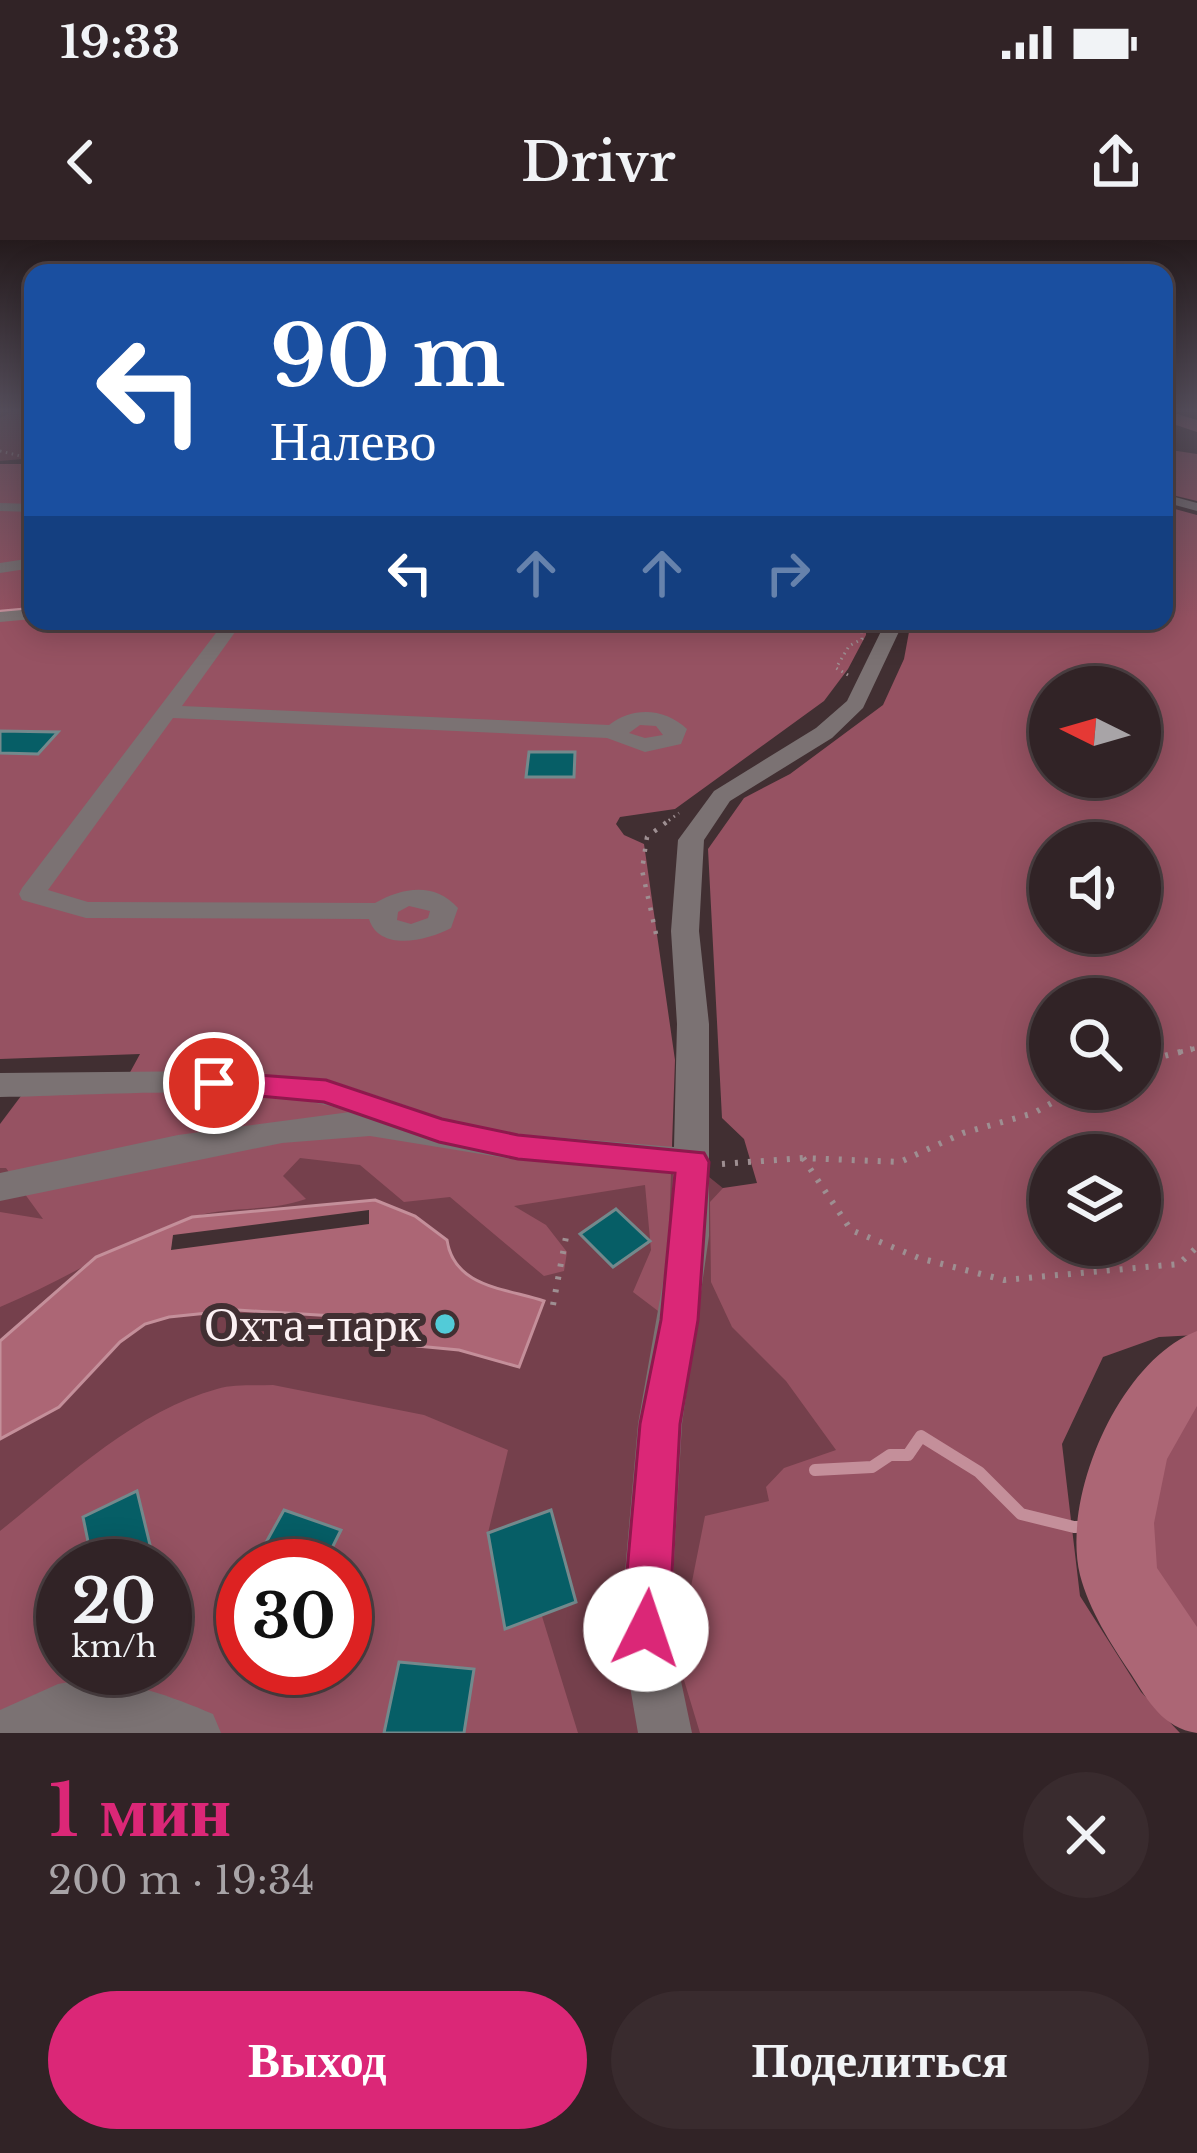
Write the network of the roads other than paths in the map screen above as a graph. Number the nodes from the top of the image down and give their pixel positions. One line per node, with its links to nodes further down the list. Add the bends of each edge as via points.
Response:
1 (227, 630): 3 (street)
2 (891, 630): 8 (street, via 856,704 824,734 722,796 691,840 685,931)
3 (169, 712): 4 (street); 5 (street, via 32,894 86,910)
4 (618, 732)
5 (384, 911)
6 (0, 1085): 7 (street, via 326,1091)
7 (439, 1130): 8 (street, via 518,1147); 9 (street, via 370,1123 282,1130)
8 (693, 1162): 12 (street, via 680,1320 660,1424 646,1629)
9 (0, 1187)
10 (13, 1733): 11 (street, via 41,1713 90,1702)
11 (194, 1733)
12 (665, 1733)

